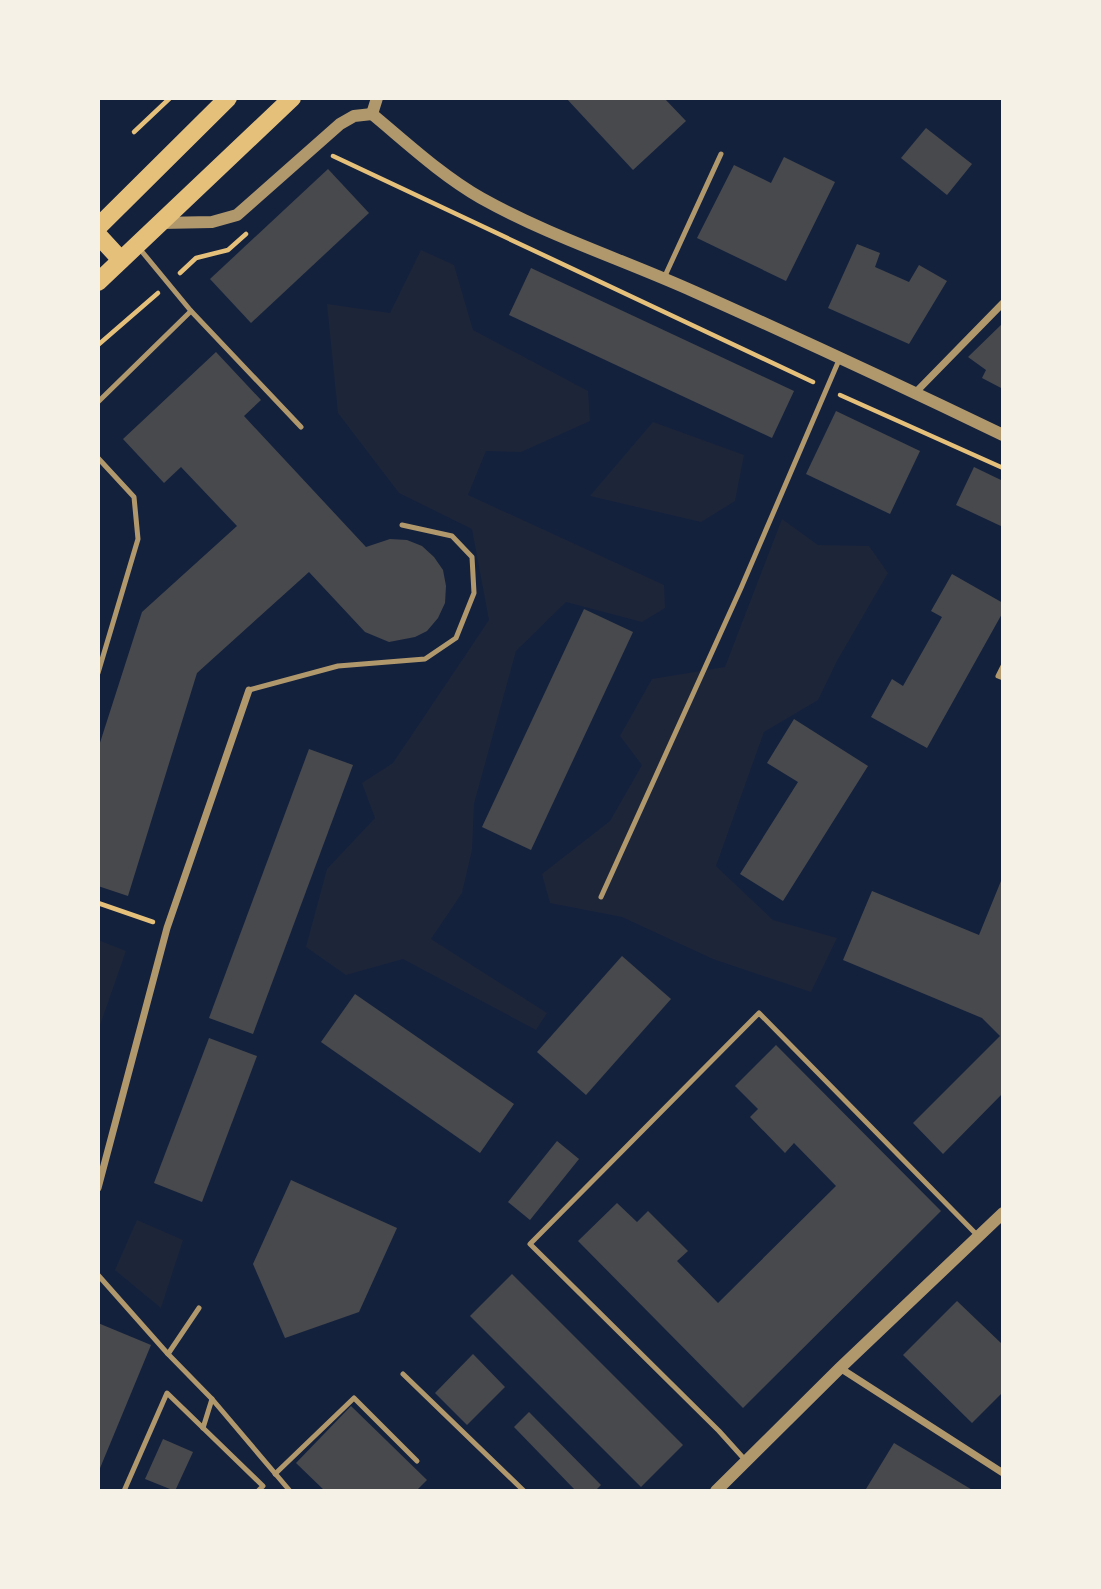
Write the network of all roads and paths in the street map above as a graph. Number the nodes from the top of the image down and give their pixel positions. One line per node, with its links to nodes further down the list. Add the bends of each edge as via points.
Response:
1 (170, 98): 6 (path)
2 (228, 98): 10 (main road)
3 (292, 98): 9 (main road)
4 (377, 98): 5 (street)
5 (372, 114): 9 (street, via 340,124 237,215 212,222); 15 (street, via 480,197 537,226)
6 (134, 132)
7 (721, 154): 15 (lane)
8 (323, 164): 22 (path, via 332,156)
9 (161, 223): 13 (main road)
10 (98, 227)
11 (247, 233): 17 (path, via 228,250 196,258)
12 (98, 235): 14 (main road)
13 (136, 246): 14 (main road); 17 (lane)
14 (121, 260): 16 (main road)
15 (664, 278): 21 (street)
16 (98, 282)
17 (169, 283): 19 (lane); 20 (path)
18 (1003, 303): 23 (street)
19 (191, 311): 24 (lane); 25 (lane)
20 (98, 345)
21 (840, 357): 22 (lane); 23 (street)
22 (826, 389): 28 (path); 34 (lane)
23 (915, 393): 26 (street)
24 (98, 402)
25 (301, 427)
26 (1003, 435)
27 (98, 458): 31 (lane, via 134,497 138,539)
28 (1003, 468)
29 (402, 524): 33 (lane, via 453,537 472,557 474,593 456,638 425,659 338,666)
30 (1003, 666): 32 (lane, via 998,676)
31 (98, 673)
32 (1003, 678)
33 (249, 690): 36 (street)
34 (601, 897)
35 (98, 903): 36 (path)
36 (167, 928): 37 (street)
37 (98, 1188)
38 (1003, 1213): 39 (street)
39 (979, 1237): 43 (street); 48 (lane, via 759,1013 530,1244)
40 (98, 1275): 42 (lane)
41 (199, 1308): 42 (lane)
42 (169, 1354): 45 (lane)
43 (840, 1368): 48 (street); 49 (street)
44 (403, 1374): 54 (lane)
45 (212, 1398): 46 (lane); 50 (lane)
46 (203, 1428): 51 (lane, via 167,1393); 52 (lane, via 263,1486)
47 (417, 1461): 50 (lane, via 354,1398)
48 (746, 1461): 55 (street)
49 (1003, 1473)
50 (275, 1475): 53 (lane)
51 (124, 1491)
52 (258, 1491)
53 (290, 1491)
54 (524, 1491)
55 (716, 1491)

